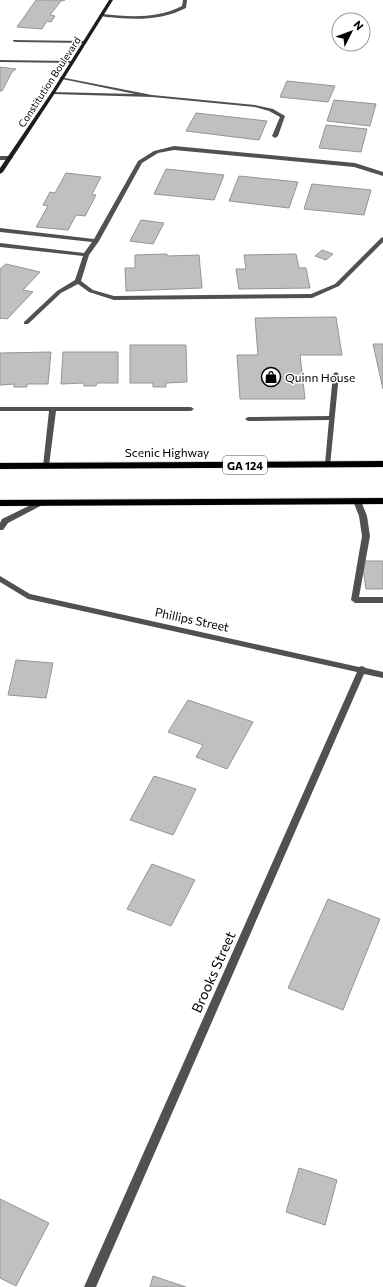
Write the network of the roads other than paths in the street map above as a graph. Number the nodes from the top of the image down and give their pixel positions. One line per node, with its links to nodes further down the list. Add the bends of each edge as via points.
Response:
1 (111, 0): 3 (street, Constitution Boulevard)
2 (186, 0): 3 (street, via 184,7 160,16 133,18)
3 (102, 15): 5 (street, Constitution Boulevard)
4 (14, 41): 5 (street)
5 (85, 42): 7 (street, Constitution Boulevard)
6 (0, 61): 7 (street)
7 (72, 62): 8 (street, Constitution Boulevard)
8 (62, 78): 9 (street, Constitution Boulevard); 10 (street)
9 (53, 93): 10 (street); 13 (street, Constitution Boulevard)
10 (152, 96): 11 (street, via 255,106 271,110 283,116)
11 (276, 136)
12 (0, 158): 13 (street)
13 (10, 158): 14 (street, Constitution Boulevard)
14 (0, 172)
15 (383, 174): 18 (street, via 355,165 174,148 161,150 140,162)
16 (0, 230): 18 (street)
17 (383, 239): 21 (street, via 337,286 312,296 114,298 90,291)
18 (96, 241): 20 (street)
19 (0, 245): 20 (street)
20 (86, 255): 21 (street)
21 (78, 280): 22 (street, via 58,292)
22 (26, 324)
23 (336, 374): 27 (street)
24 (0, 409): 25 (street)
25 (53, 409): 26 (street); 32 (street)
26 (191, 409)
27 (332, 418): 28 (street); 29 (street)
28 (248, 419)
29 (328, 464): 30 (highway, Scenic Highway / GA 124); 32 (highway, Scenic Highway / GA 124)
30 (383, 464)
31 (0, 466): 32 (highway, Scenic Highway / GA 124)
32 (46, 466)
33 (357, 501): 34 (highway); 35 (highway); 39 (street, via 363,516 366,536 355,600)
34 (383, 501)
35 (44, 502): 36 (highway); 37 (street, via 5,521)
36 (0, 503)
37 (0, 528)
38 (0, 579): 40 (street, Phillips Street, via 28,596)
39 (383, 600)
40 (362, 669): 41 (street, Phillips Street); 42 (street, Brooks Street)
41 (383, 675)
42 (90, 1287)

